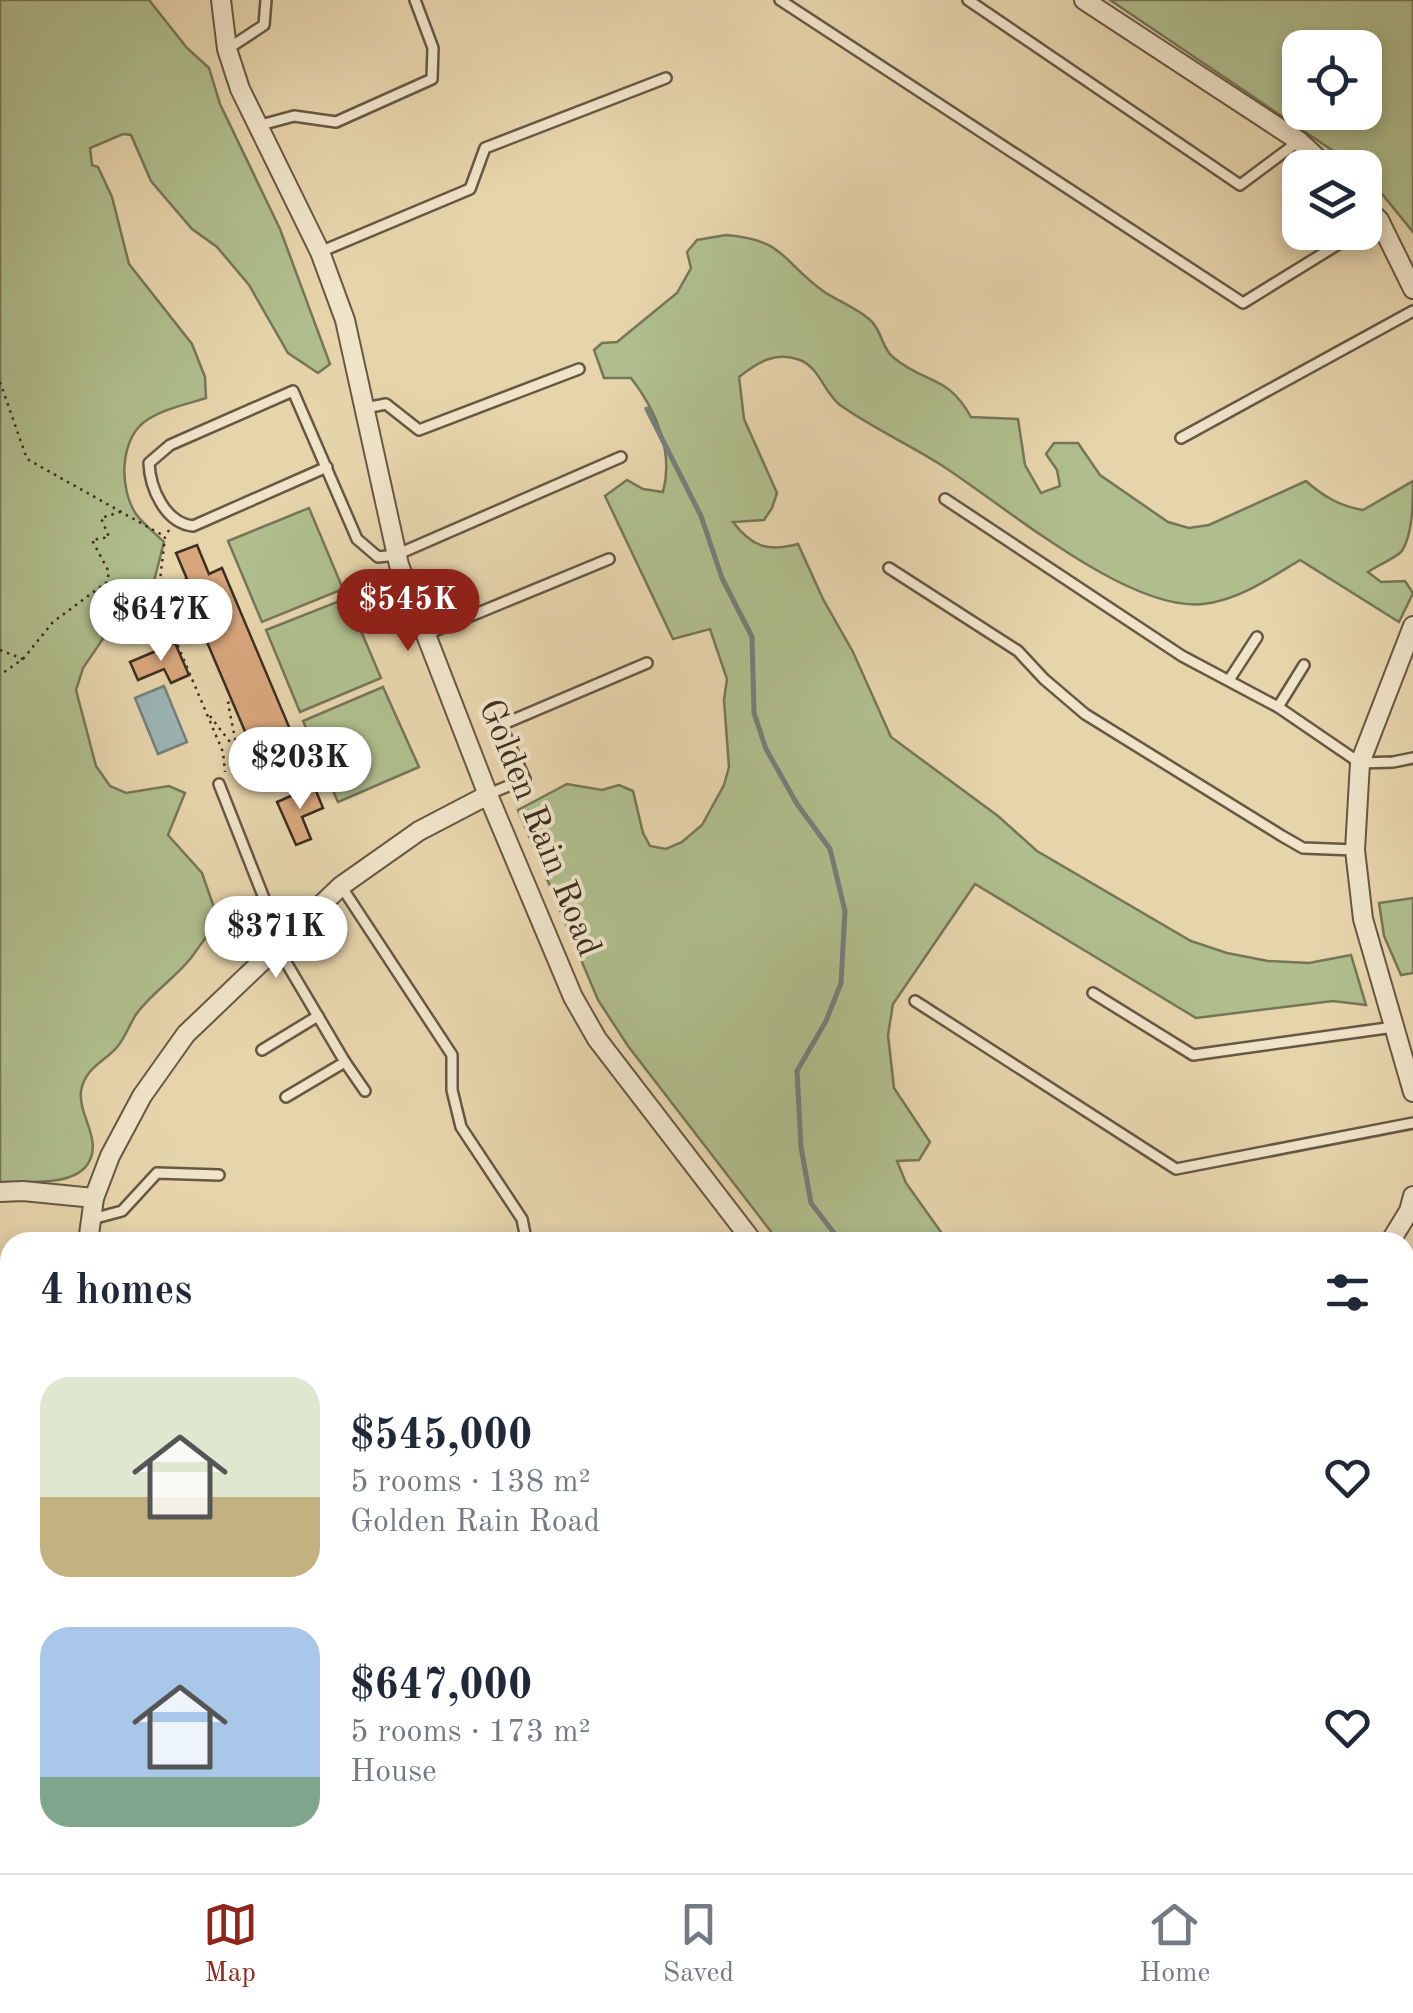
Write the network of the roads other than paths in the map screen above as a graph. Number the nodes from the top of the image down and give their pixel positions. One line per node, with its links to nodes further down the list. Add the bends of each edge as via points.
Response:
1 (221, 0): 7 (street, Golden Rain Road)
2 (266, 0): 7 (lane, via 264,25)
3 (415, 0): 9 (lane, via 433,48 432,80 336,122 294,116)
4 (780, 0): 13 (lane, via 1243,303)
5 (968, 0): 10 (lane, via 1240,185)
6 (1084, 0): 10 (street)
7 (227, 49): 9 (street, Golden Rain Road)
8 (666, 78): 14 (lane, via 485,148 470,189)
9 (258, 126): 14 (street, Golden Rain Road)
10 (1300, 141): 11 (street)
11 (1309, 150)
12 (1382, 240): 15 (street)
13 (1329, 250)
14 (320, 252): 18 (street, Golden Rain Road, via 345,320)
15 (1413, 289)
16 (1413, 312): 19 (lane)
17 (579, 369): 18 (lane, via 419,430 386,404)
18 (365, 408): 23 (street, Golden Rain Road)
19 (1181, 438)
20 (622, 458): 23 (lane)
21 (327, 467): 21 (lane, via 193,526 174,520 148,463 170,445 293,390); 23 (lane, via 356,539 378,556)
22 (946, 500): 32 (lane)
23 (396, 555): 27 (street, Golden Rain Road)
24 (609, 559): 27 (lane)
25 (888, 568): 38 (lane, via 1018,651 1085,714 1282,836 1303,848)
26 (1413, 626): 29 (street)
27 (426, 634): 37 (street, Golden Rain Road)
28 (1257, 638): 32 (lane)
29 (1409, 644): 35 (street)
30 (647, 664): 37 (lane, via 501,725 526,779)
31 (1304, 665): 33 (lane)
32 (1229, 680): 33 (lane)
33 (1278, 706): 35 (lane)
34 (1413, 758): 35 (lane)
35 (1360, 764): 38 (street)
36 (220, 784): 40 (lane)
37 (488, 794): 39 (street, via 419,831); 59 (street, Golden Rain Road, via 597,1039)
38 (1355, 850): 44 (street, via 1364,920)
39 (341, 886): 40 (street); 58 (lane, via 452,1056 461,1126)
40 (282, 942): 43 (lane); 55 (street, via 162,1065)
41 (1094, 994): 44 (lane, via 1193,1055)
42 (914, 1001): 51 (lane, via 1176,1170)
43 (318, 1016): 45 (lane); 46 (lane)
44 (1394, 1026): 47 (street)
45 (262, 1050)
46 (345, 1062): 48 (lane); 50 (lane)
47 (1409, 1063): 49 (street)
48 (365, 1091)
49 (1413, 1092)
50 (286, 1096)
51 (1413, 1123)
52 (219, 1176): 56 (lane, via 157,1173 122,1211)
53 (0, 1192): 55 (street)
54 (1413, 1196): 60 (street)
55 (94, 1198): 56 (street)
56 (92, 1219): 57 (street)
57 (90, 1232)
58 (525, 1232)
59 (745, 1232)
60 (1396, 1232)

